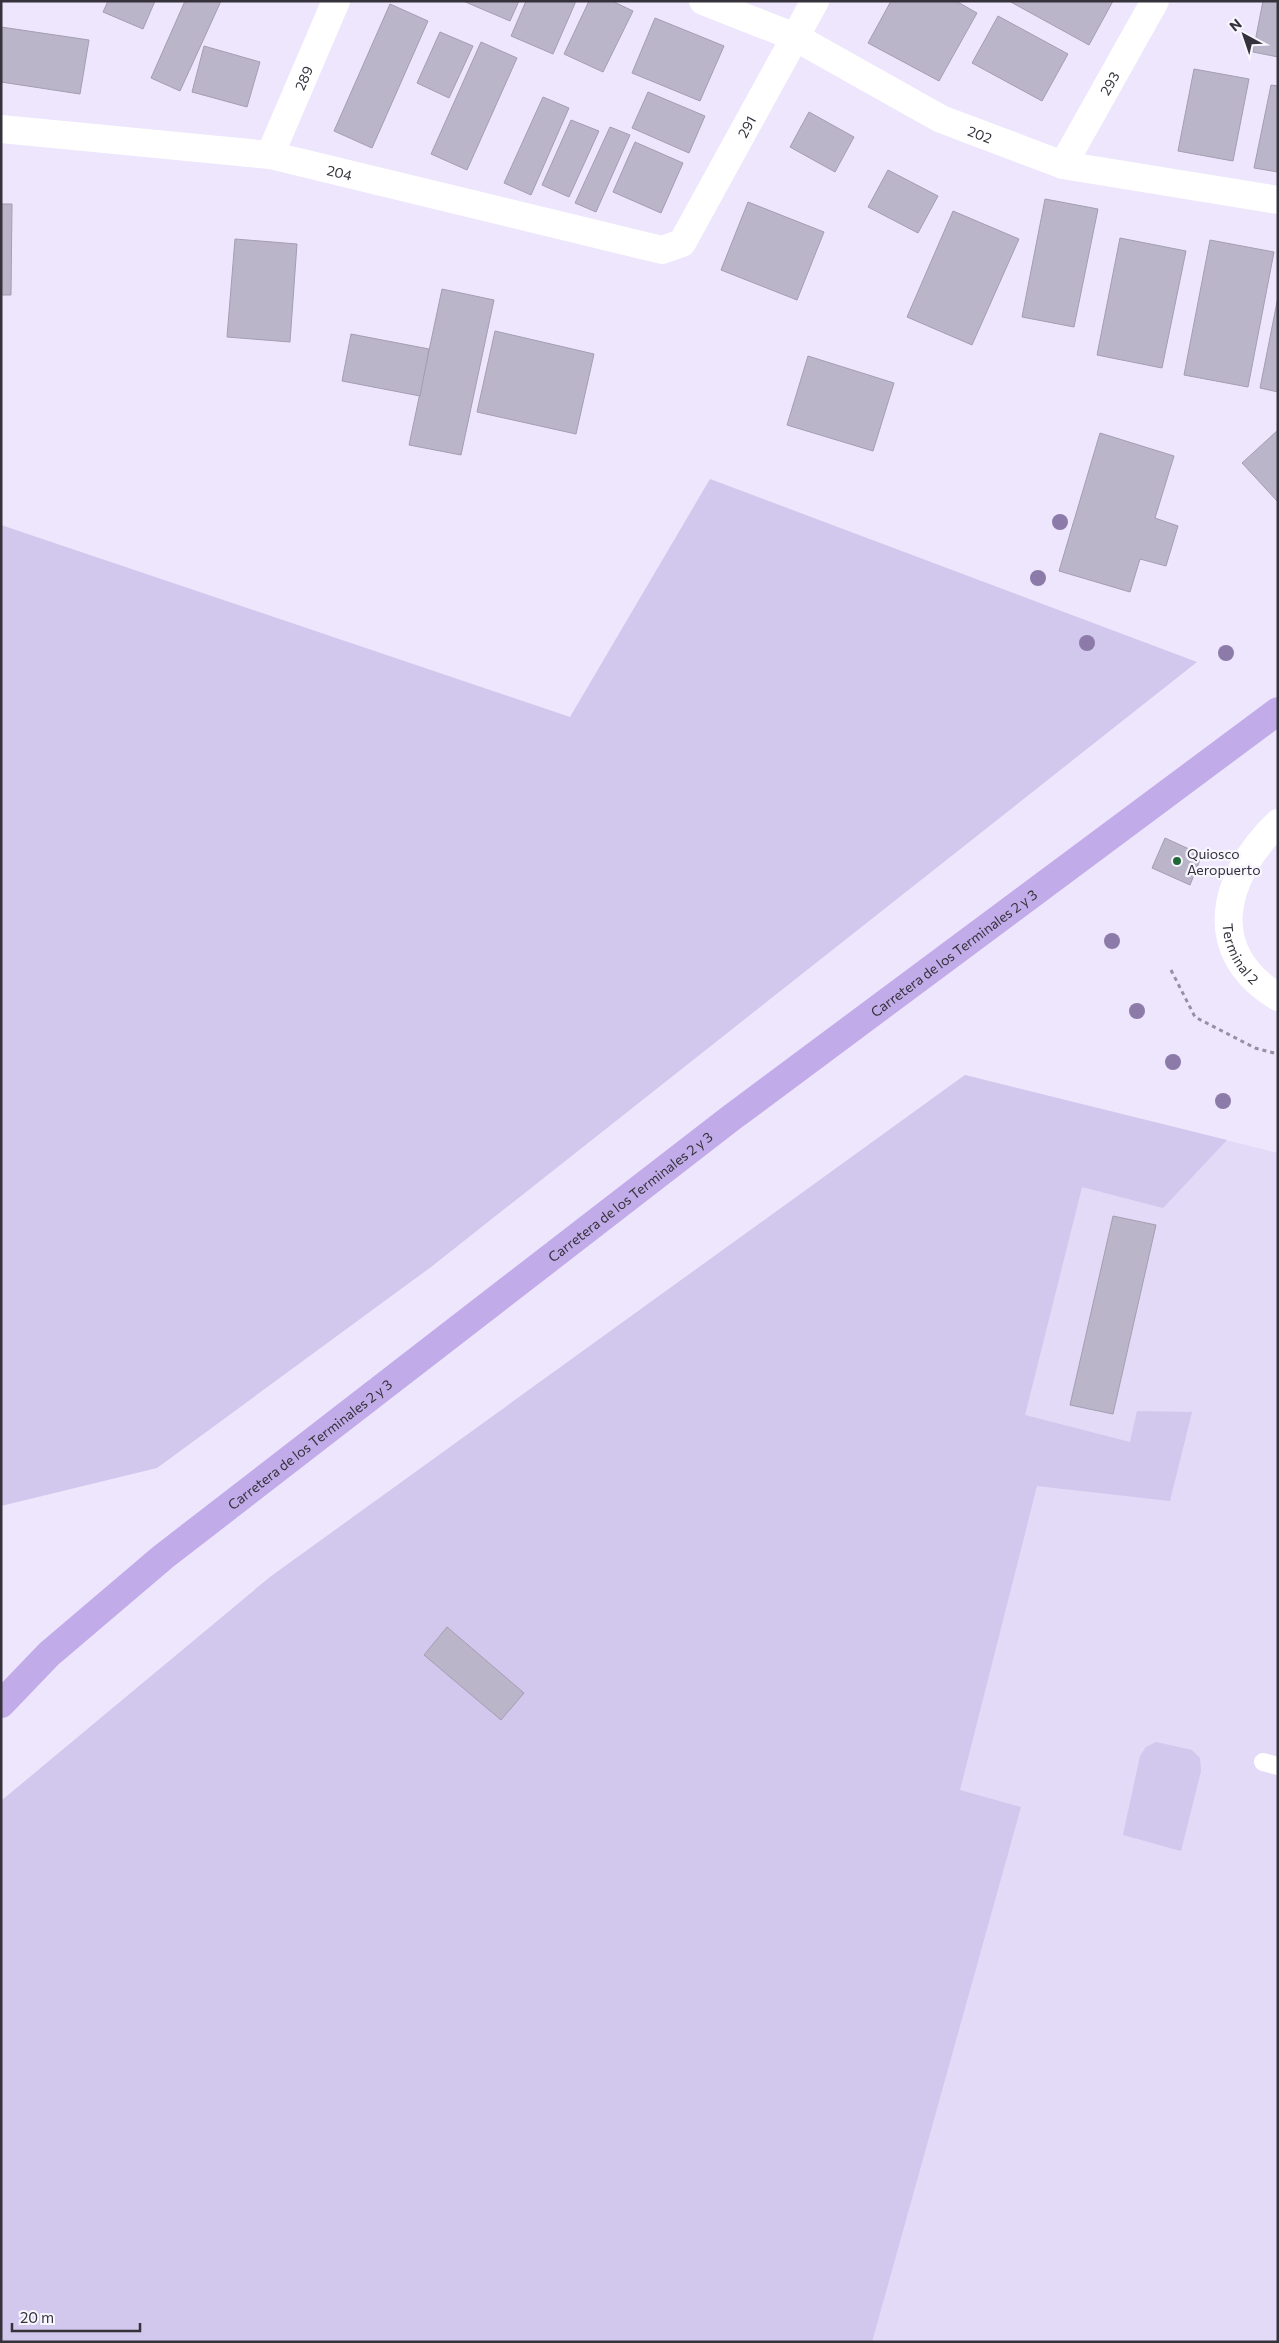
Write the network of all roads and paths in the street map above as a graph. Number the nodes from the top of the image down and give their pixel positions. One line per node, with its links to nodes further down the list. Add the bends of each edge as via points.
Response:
1 (336, 1): 7 (street, 289)
2 (703, 1): 5 (street, 202)
3 (815, 1): 5 (street, 291)
4 (1155, 1): 8 (street, 293)
5 (796, 37): 8 (street, 202, via 941,119); 10 (street, 291, via 682,243)
6 (1, 129): 7 (street, 204)
7 (270, 156): 10 (street, 204, via 662,250)
8 (1063, 165): 9 (street, 202)
9 (1278, 200)
10 (672, 247)
11 (1278, 711): 16 (main road, Carretera de los Terminales 2 y 3, via 731,1118 163,1557 49,1654)
12 (1278, 823): 14 (street, Terminal 2, via 1256,846 1238,875 1229,902 1228,922 1229,938 1243,966)
13 (1171, 970): 15 (path, via 1195,1017 1255,1048)
14 (1278, 997)
15 (1278, 1054)
16 (1, 1704)

